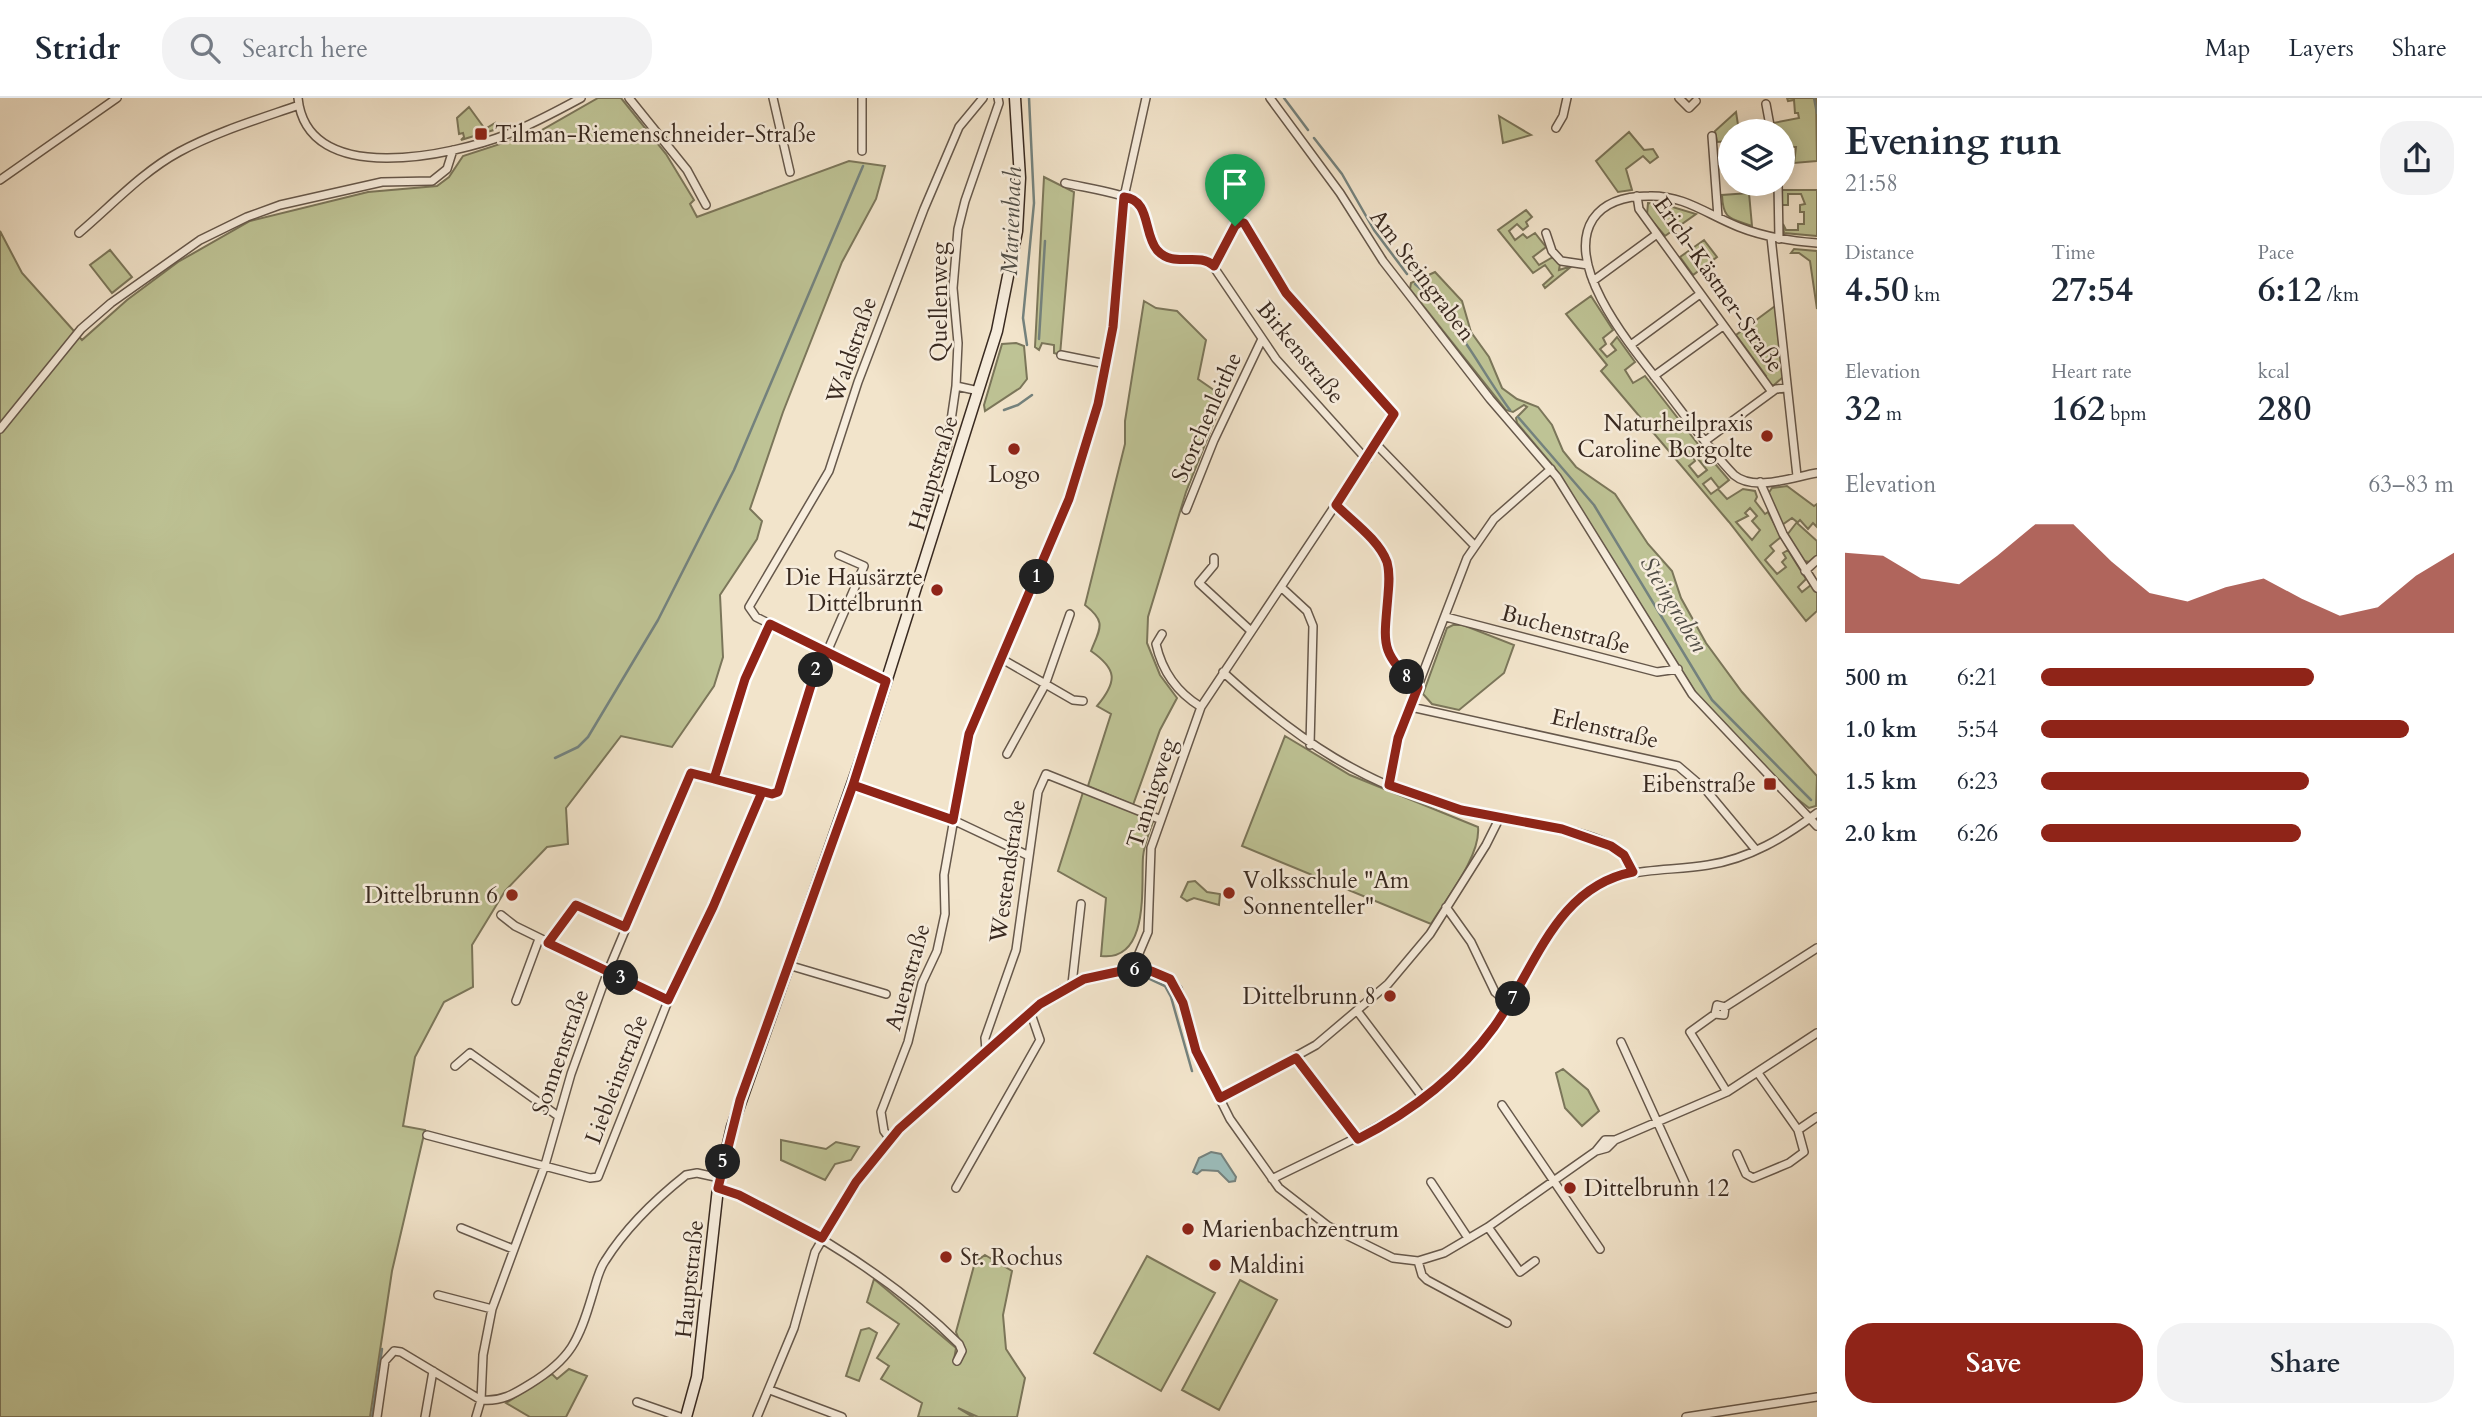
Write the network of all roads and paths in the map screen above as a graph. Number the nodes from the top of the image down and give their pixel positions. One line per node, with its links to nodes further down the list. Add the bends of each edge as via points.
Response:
1 (117, 98): 22 (street)
2 (580, 98): 19 (street, via 507,134)
3 (629, 98): 27 (street, via 687,170)
4 (773, 98): 21 (street)
5 (862, 98): 20 (street)
6 (983, 98): 68 (street, Waldstraße, via 959,127 924,209 830,471 751,604 750,611)
7 (998, 98): 44 (street, Quellenweg, via 958,229 953,288)
8 (1015, 98): 46 (street, Hauptstraße, via 1017,231 1009,284)
9 (1146, 98): 25 (street, Auenstraße)
10 (1270, 98): 53 (street, Am Steingraben, via 1383,261)
11 (1567, 98): 17 (street)
12 (1679, 98): 13 (street, via 1689,108)
13 (1696, 101)
14 (298, 102): 19 (street, via 318,137 347,154 398,157); 29 (street, via 179,152)
15 (1766, 104): 16 (street)
16 (1769, 119)
17 (1556, 128)
18 (1712, 136): 28 (street)
19 (453, 150): 48 (street, via 447,169 432,181 362,186 280,205 247,217 177,255 78,327)
20 (862, 151)
21 (790, 172)
22 (0, 180)
23 (1065, 183): 25 (street)
24 (1777, 196): 32 (street)
25 (1124, 197): 35 (street, via 1141,206 1149,236 1160,253 1173,260 1203,260); 42 (street, Auenstraße)
26 (1637, 197): 28 (street, via 1678,199); 31 (street, Erich-Kästner-Straße, via 1639,209); 34 (street, via 1613,202 1595,216 1585,241)
27 (706, 205)
28 (1718, 217): 32 (street)
29 (79, 233)
30 (1546, 233): 34 (street, via 1561,261)
31 (1657, 234): 36 (street); 37 (street, Erich-Kästner-Straße)
32 (1775, 238): 33 (street); 45 (street)
33 (1817, 243)
34 (1588, 265): 36 (street)
35 (1214, 266): 39 (street, Birkenstraße); 50 (street, Tannigweg, via 1235,226 1240,222 1246,226 1286,293 1394,414)
36 (1592, 281): 40 (street)
37 (1700, 294): 38 (street, Erich-Kästner-Straße); 40 (street)
38 (1723, 326): 43 (street); 47 (street, Erich-Kästner-Straße)
39 (1262, 339): 52 (street, Birkenstraße); 58 (street, Storchenleithe)
40 (1632, 344): 43 (street)
41 (1061, 355): 42 (street)
42 (1106, 364): 72 (street, Auenstraße, via 1069,499)
43 (1654, 376): 49 (street)
44 (956, 386): 46 (street, Quellenweg); 51 (street, Quellenweg)
45 (1787, 388): 47 (street, Erich-Kästner-Straße); 55 (street)
46 (979, 391): 75 (street, Hauptstraße)
47 (1772, 392): 49 (street, Erich-Kästner-Straße)
48 (0, 429)
49 (1705, 441): 56 (street, via 1739,479)
50 (1377, 445): 52 (street, Tannigweg); 59 (street)
51 (947, 448)
52 (1367, 460): 57 (street, Tannigweg)
53 (1551, 469): 59 (street, via 1502,512); 73 (street, Am Steingraben)
54 (1817, 473): 55 (street)
55 (1797, 476): 56 (street)
56 (1760, 482): 63 (street)
57 (1336, 505): 64 (street, Tannigweg); 77 (street, via 1386,560 1388,657)
58 (1186, 510)
59 (1475, 545): 67 (street)
60 (839, 555): 71 (street, via 864,566)
61 (1214, 558): 69 (street, via 1214,565 1199,583)
62 (1817, 560): 63 (street)
63 (1805, 571): 65 (street)
64 (1281, 587): 69 (street, Tannigweg); 81 (street, via 1307,611 1313,626)
65 (1817, 588)
66 (1070, 614): 76 (street)
67 (1446, 617): 73 (street, Buchenstraße, via 1657,672); 77 (street)
68 (770, 624): 71 (street); 83 (street, via 745,679)
69 (1251, 631): 74 (street, Tannigweg)
70 (1162, 634): 79 (street, via 1156,644 1166,670 1180,692)
71 (825, 651): 75 (street); 86 (street, via 782,786 772,794)
72 (1002, 659): 76 (street); 91 (street, Auenstraße, via 969,734)
73 (1678, 669): 89 (street, Am Steingraben, via 1700,705)
74 (1223, 671): 79 (street, Tannigweg); 81 (street)
75 (886, 681): 84 (street, Hauptstraße)
76 (1045, 685): 78 (street); 82 (street)
77 (1418, 687): 80 (street)
78 (1083, 701)
79 (1201, 707): 90 (street, Tannigweg)
80 (1411, 707): 85 (street, via 1398,738); 93 (street, Erlenstraße, via 1678,765 1706,790)
81 (1310, 745): 85 (street)
82 (1007, 754)
83 (714, 779): 86 (street); 99 (street, Sonnenstraße, via 691,773)
84 (853, 785): 91 (street); 103 (street, Hauptstraße)
85 (1389, 785): 88 (street, via 1461,810)
86 (762, 792): 108 (street, Liebleinstraße)
87 (1817, 813): 89 (street)
88 (1500, 817): 95 (street, via 1562,829 1611,846 1624,855); 97 (street)
89 (1810, 818): 92 (street, Am Steingraben); 93 (street, via 1784,837)
90 (1159, 819): 94 (street, Westendstraße, via 1046,774 1038,792); 104 (street, Tannigweg, via 1148,865 1148,932 1137,958)
91 (953, 820): 94 (street); 128 (street, Auenstraße, via 937,951 922,983 905,1053 881,1111)
92 (1817, 826)
93 (1756, 849): 95 (street, via 1709,865)
94 (1027, 855): 115 (street, Westendstraße, via 1016,950 985,1038)
95 (1633, 872): 110 (street, via 1594,885 1571,904)
96 (1081, 904): 106 (street)
97 (1446, 908): 110 (street, via 1471,942 1494,992); 112 (street, via 1412,958)
98 (501, 915): 100 (street)
99 (625, 927): 101 (street, via 576,905); 105 (street, Sonnenstraße)
100 (539, 939): 101 (street); 109 (street)
101 (548, 943): 105 (street)
102 (1817, 948): 119 (street, via 1725,1007 1724,1015 1715,1014 1690,1032)
103 (788, 965): 107 (street); 135 (street, Hauptstraße, via 740,1100)
104 (1126, 970): 106 (street); 120 (street, via 1161,974 1178,989 1196,1051)
105 (608, 971): 108 (street); 123 (street, Sonnenstraße)
106 (1072, 984): 111 (street)
107 (886, 994)
108 (668, 1000): 131 (street, Liebleinstraße, via 599,1175 590,1178)
109 (516, 1001)
110 (1509, 1004): 121 (street, via 1465,1062)
111 (1030, 1012): 115 (street); 136 (street, via 1040,1040)
112 (1358, 1012): 116 (street); 121 (street)
113 (1817, 1033): 118 (street)
114 (1621, 1042): 125 (street)
115 (986, 1050): 128 (street)
116 (1296, 1058): 120 (street); 129 (street)
117 (455, 1066): 123 (street, via 470,1053)
118 (1758, 1073): 119 (street); 126 (street)
119 (1727, 1093): 125 (street)
120 (1220, 1098): 132 (street)
121 (1423, 1098): 129 (street)
122 (1502, 1105): 133 (street)
123 (558, 1116): 131 (street, Sonnenstraße)
124 (1817, 1117): 126 (street)
125 (1657, 1121): 133 (street, via 1605,1140); 137 (street)
126 (1798, 1130): 130 (street, via 1805,1148 1802,1155 1772,1170 1749,1177)
127 (427, 1135): 131 (street)
128 (890, 1139): 140 (street, via 856,1182)
129 (1358, 1139): 132 (street)
130 (1737, 1153)
131 (545, 1164): 142 (street, Sonnenstraße)
132 (1272, 1179): 144 (street, via 1308,1213 1342,1234 1393,1258)
133 (1552, 1180): 138 (street); 143 (street)
134 (1431, 1182): 141 (street)
135 (719, 1183): 140 (street); 153 (street, via 697,1173 685,1175 617,1244 601,1268 577,1341 562,1362 509,1396); 159 (street, Hauptstraße, via 697,1377)
136 (956, 1188)
137 (1690, 1194)
138 (1488, 1227): 141 (street); 145 (street, via 1520,1272)
139 (461, 1228): 142 (street)
140 (822, 1238): 149 (street, via 939,1325 959,1344 962,1351); 151 (street)
141 (1468, 1238): 144 (street, via 1444,1253)
142 (513, 1249): 147 (street, Sonnenstraße)
143 (1600, 1250)
144 (1418, 1261): 148 (street, via 1427,1280)
145 (1535, 1261)
146 (438, 1295): 147 (street)
147 (492, 1309): 153 (street, Sonnenstraße)
148 (1507, 1323)
149 (957, 1361)
150 (433, 1371): 153 (street); 155 (street, via 394,1351 385,1362); 156 (street)
151 (770, 1390): 160 (street); 161 (street)
152 (1817, 1397): 162 (street)
153 (481, 1400): 157 (street, Sonnenstraße)
154 (637, 1402): 158 (street)
155 (377, 1417)
156 (425, 1417)
157 (476, 1417)
158 (680, 1417)
159 (686, 1417)
160 (757, 1417)
161 (842, 1417)
162 (1686, 1417)

